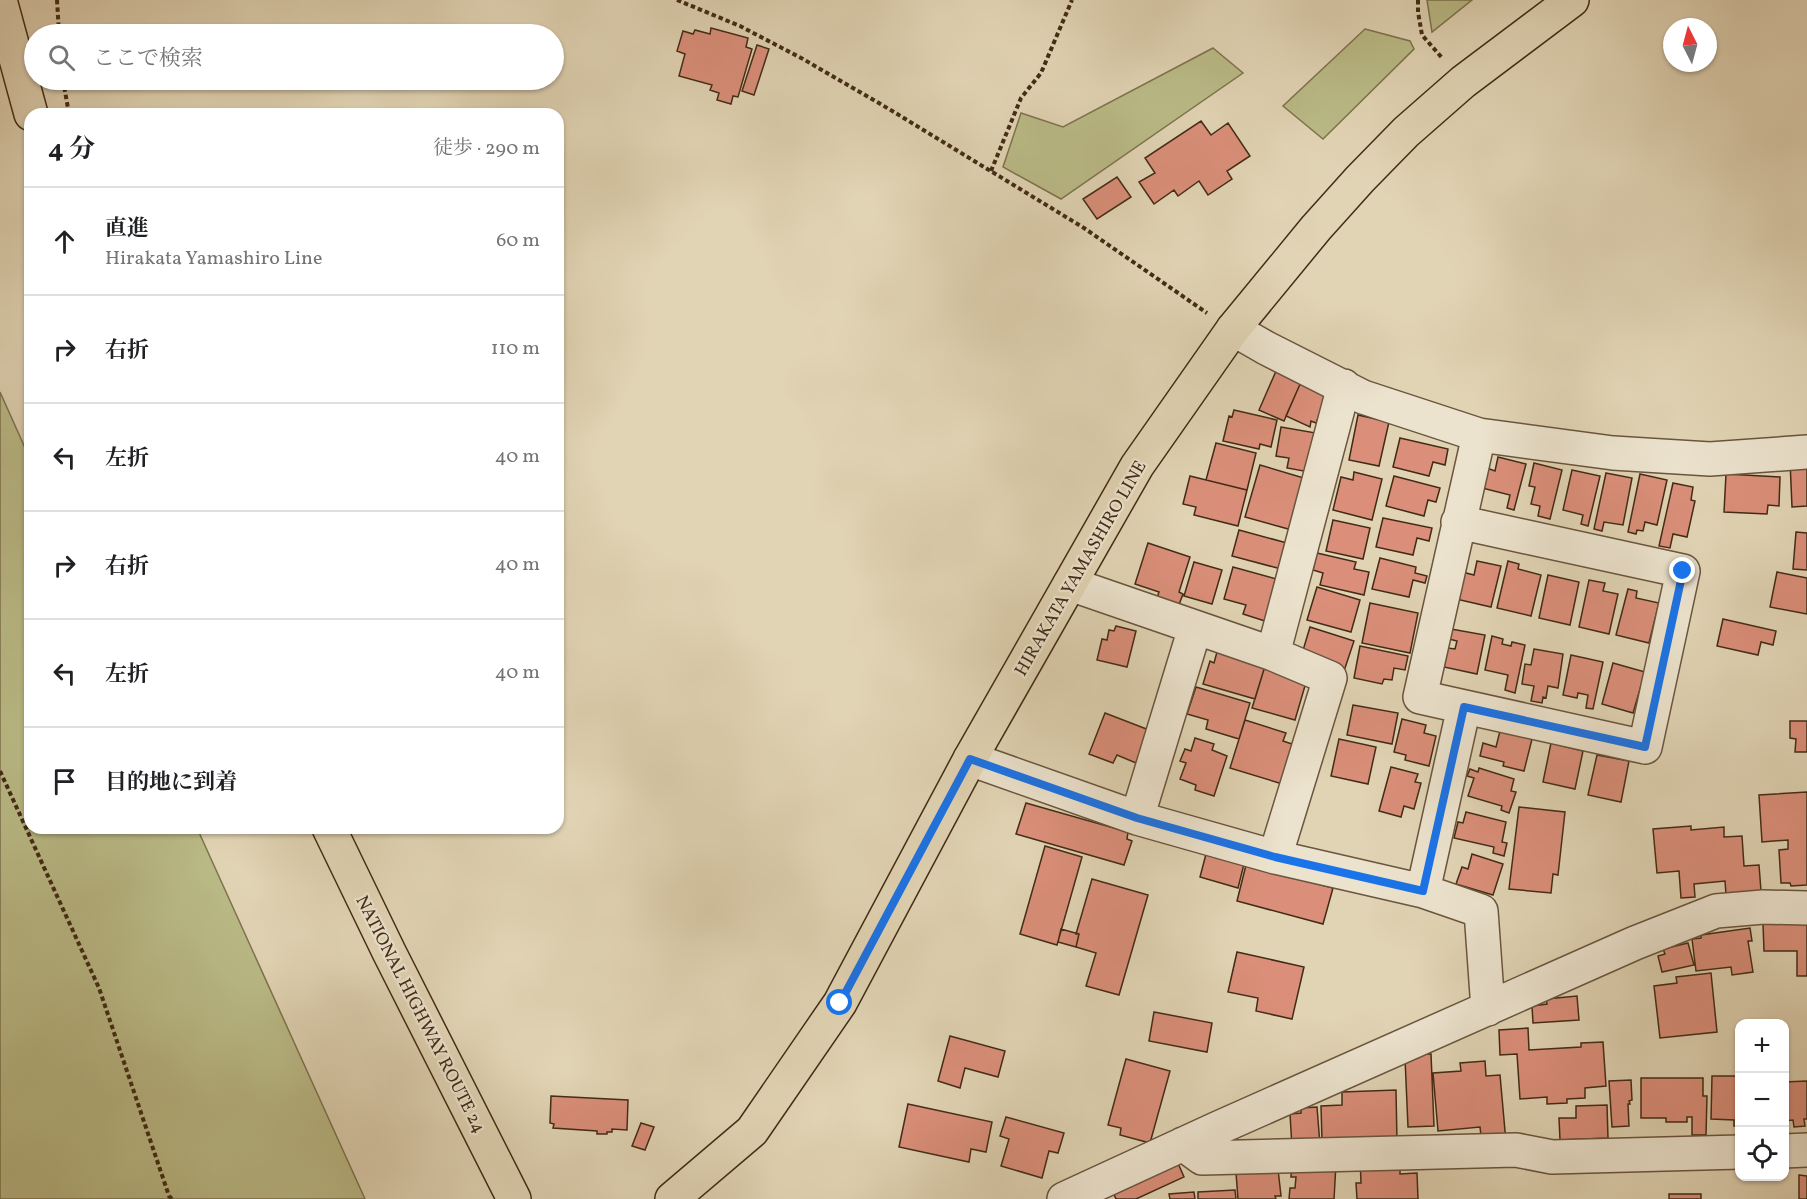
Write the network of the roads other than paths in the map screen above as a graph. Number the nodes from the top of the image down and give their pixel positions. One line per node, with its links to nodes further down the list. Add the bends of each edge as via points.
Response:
1 (0, 0): 3 (main road)
2 (1572, 0): 6 (main road, HIRAKATA YAMASHIRO LINE, via 1463,82 1406,132 1316,228)
3 (24, 88)
4 (24, 90): 5 (main road)
5 (29, 108)
6 (1233, 329): 7 (street); 11 (main road, HIRAKATA YAMASHIRO LINE, via 1137,466)
7 (1344, 386): 8 (street, via 1363,397); 13 (street)
8 (1479, 435): 9 (street, via 1612,453 1710,459); 10 (street)
9 (1807, 452)
10 (1458, 522): 14 (street, via 1420,697); 14 (street, via 1683,571 1645,747)
11 (1070, 585): 12 (street); 15 (main road, HIRAKATA YAMASHIRO LINE)
12 (1195, 628): 13 (street); 16 (street)
13 (1273, 654): 18 (street, via 1330,678)
14 (1464, 707): 19 (street)
15 (970, 759): 16 (street); 27 (main road, HIRAKATA YAMASHIRO LINE, via 840,1003 752,1131)
16 (1137, 818): 18 (street)
17 (332, 834): 26 (main road, NATIONAL HIGHWAY ROUTE 24)
18 (1275, 857): 19 (street)
19 (1423, 891): 21 (street, via 1481,911)
20 (1807, 908): 21 (street, via 1763,906 1716,911)
21 (1488, 1009): 22 (street)
22 (1183, 1144): 25 (street, via 1202,1158 1516,1150 1552,1157); 28 (street)
23 (1807, 1150): 24 (street)
24 (1789, 1151)
25 (1735, 1152)
26 (514, 1199)
27 (672, 1199)
28 (1064, 1199)

